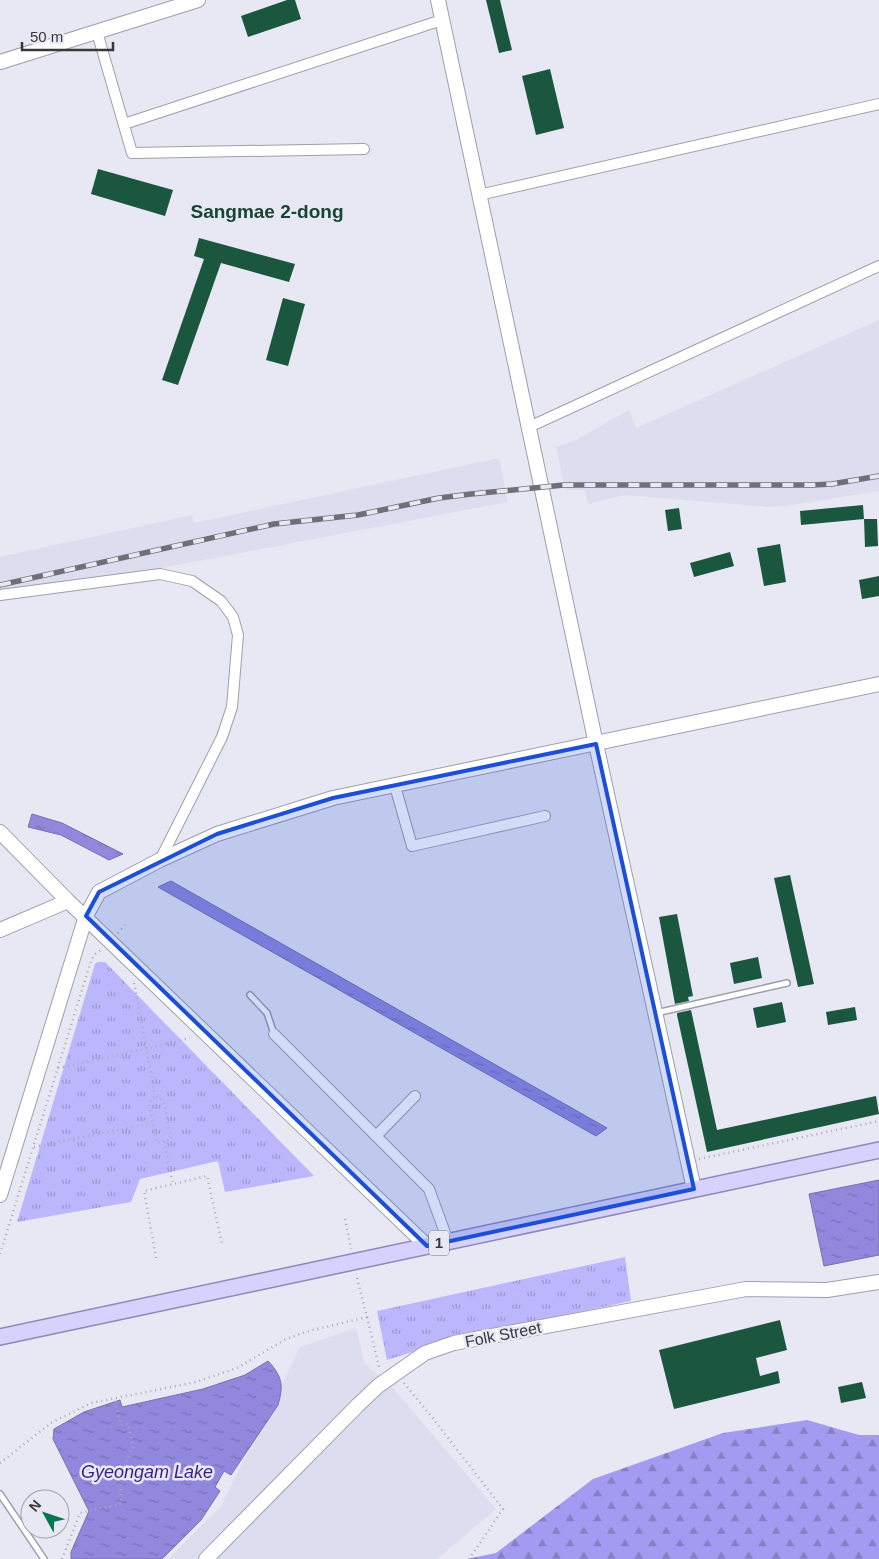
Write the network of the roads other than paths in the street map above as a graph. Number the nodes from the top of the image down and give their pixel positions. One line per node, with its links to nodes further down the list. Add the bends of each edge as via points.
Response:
1 (198, 0): 4 (street)
2 (438, 0): 3 (street)
3 (442, 20): 7 (street); 9 (street)
4 (97, 32): 5 (street); 7 (street)
5 (0, 62)
6 (879, 104): 9 (street)
7 (124, 124): 8 (street, via 132,153)
8 (364, 149)
9 (479, 195): 11 (street)
10 (879, 266): 11 (street)
11 (529, 427): 14 (street)
12 (0, 595): 18 (street, via 160,574 192,581 221,600 233,617 238,635 232,707 222,737)
13 (879, 684): 14 (street)
14 (596, 744): 15 (street); 24 (street)
15 (395, 786): 16 (street, via 412,846); 18 (street, via 333,798 216,834)
16 (545, 816)
17 (0, 832): 19 (street)
18 (160, 860): 20 (street, via 99,892)
19 (68, 900): 20 (street); 21 (street)
20 (86, 916): 30 (street); 32 (street)
21 (0, 930)
22 (787, 983): 24 (lane)
23 (250, 995): 25 (lane, via 267,1012)
24 (655, 1013): 29 (street)
25 (274, 1034): 27 (street)
26 (415, 1096): 27 (street)
27 (376, 1136): 31 (street, via 429,1190)
28 (879, 1150): 29 (main road, 1)
29 (694, 1189): 31 (main road, 1)
30 (0, 1195)
31 (448, 1241): 32 (main road, 1)
32 (426, 1246): 34 (main road, 1)
33 (879, 1282): 37 (street, Folk Street, via 827,1290 746,1289 454,1343 425,1353 395,1373 358,1405)
34 (0, 1338)
35 (0, 1494): 36 (lane)
36 (44, 1559)
37 (206, 1559)

